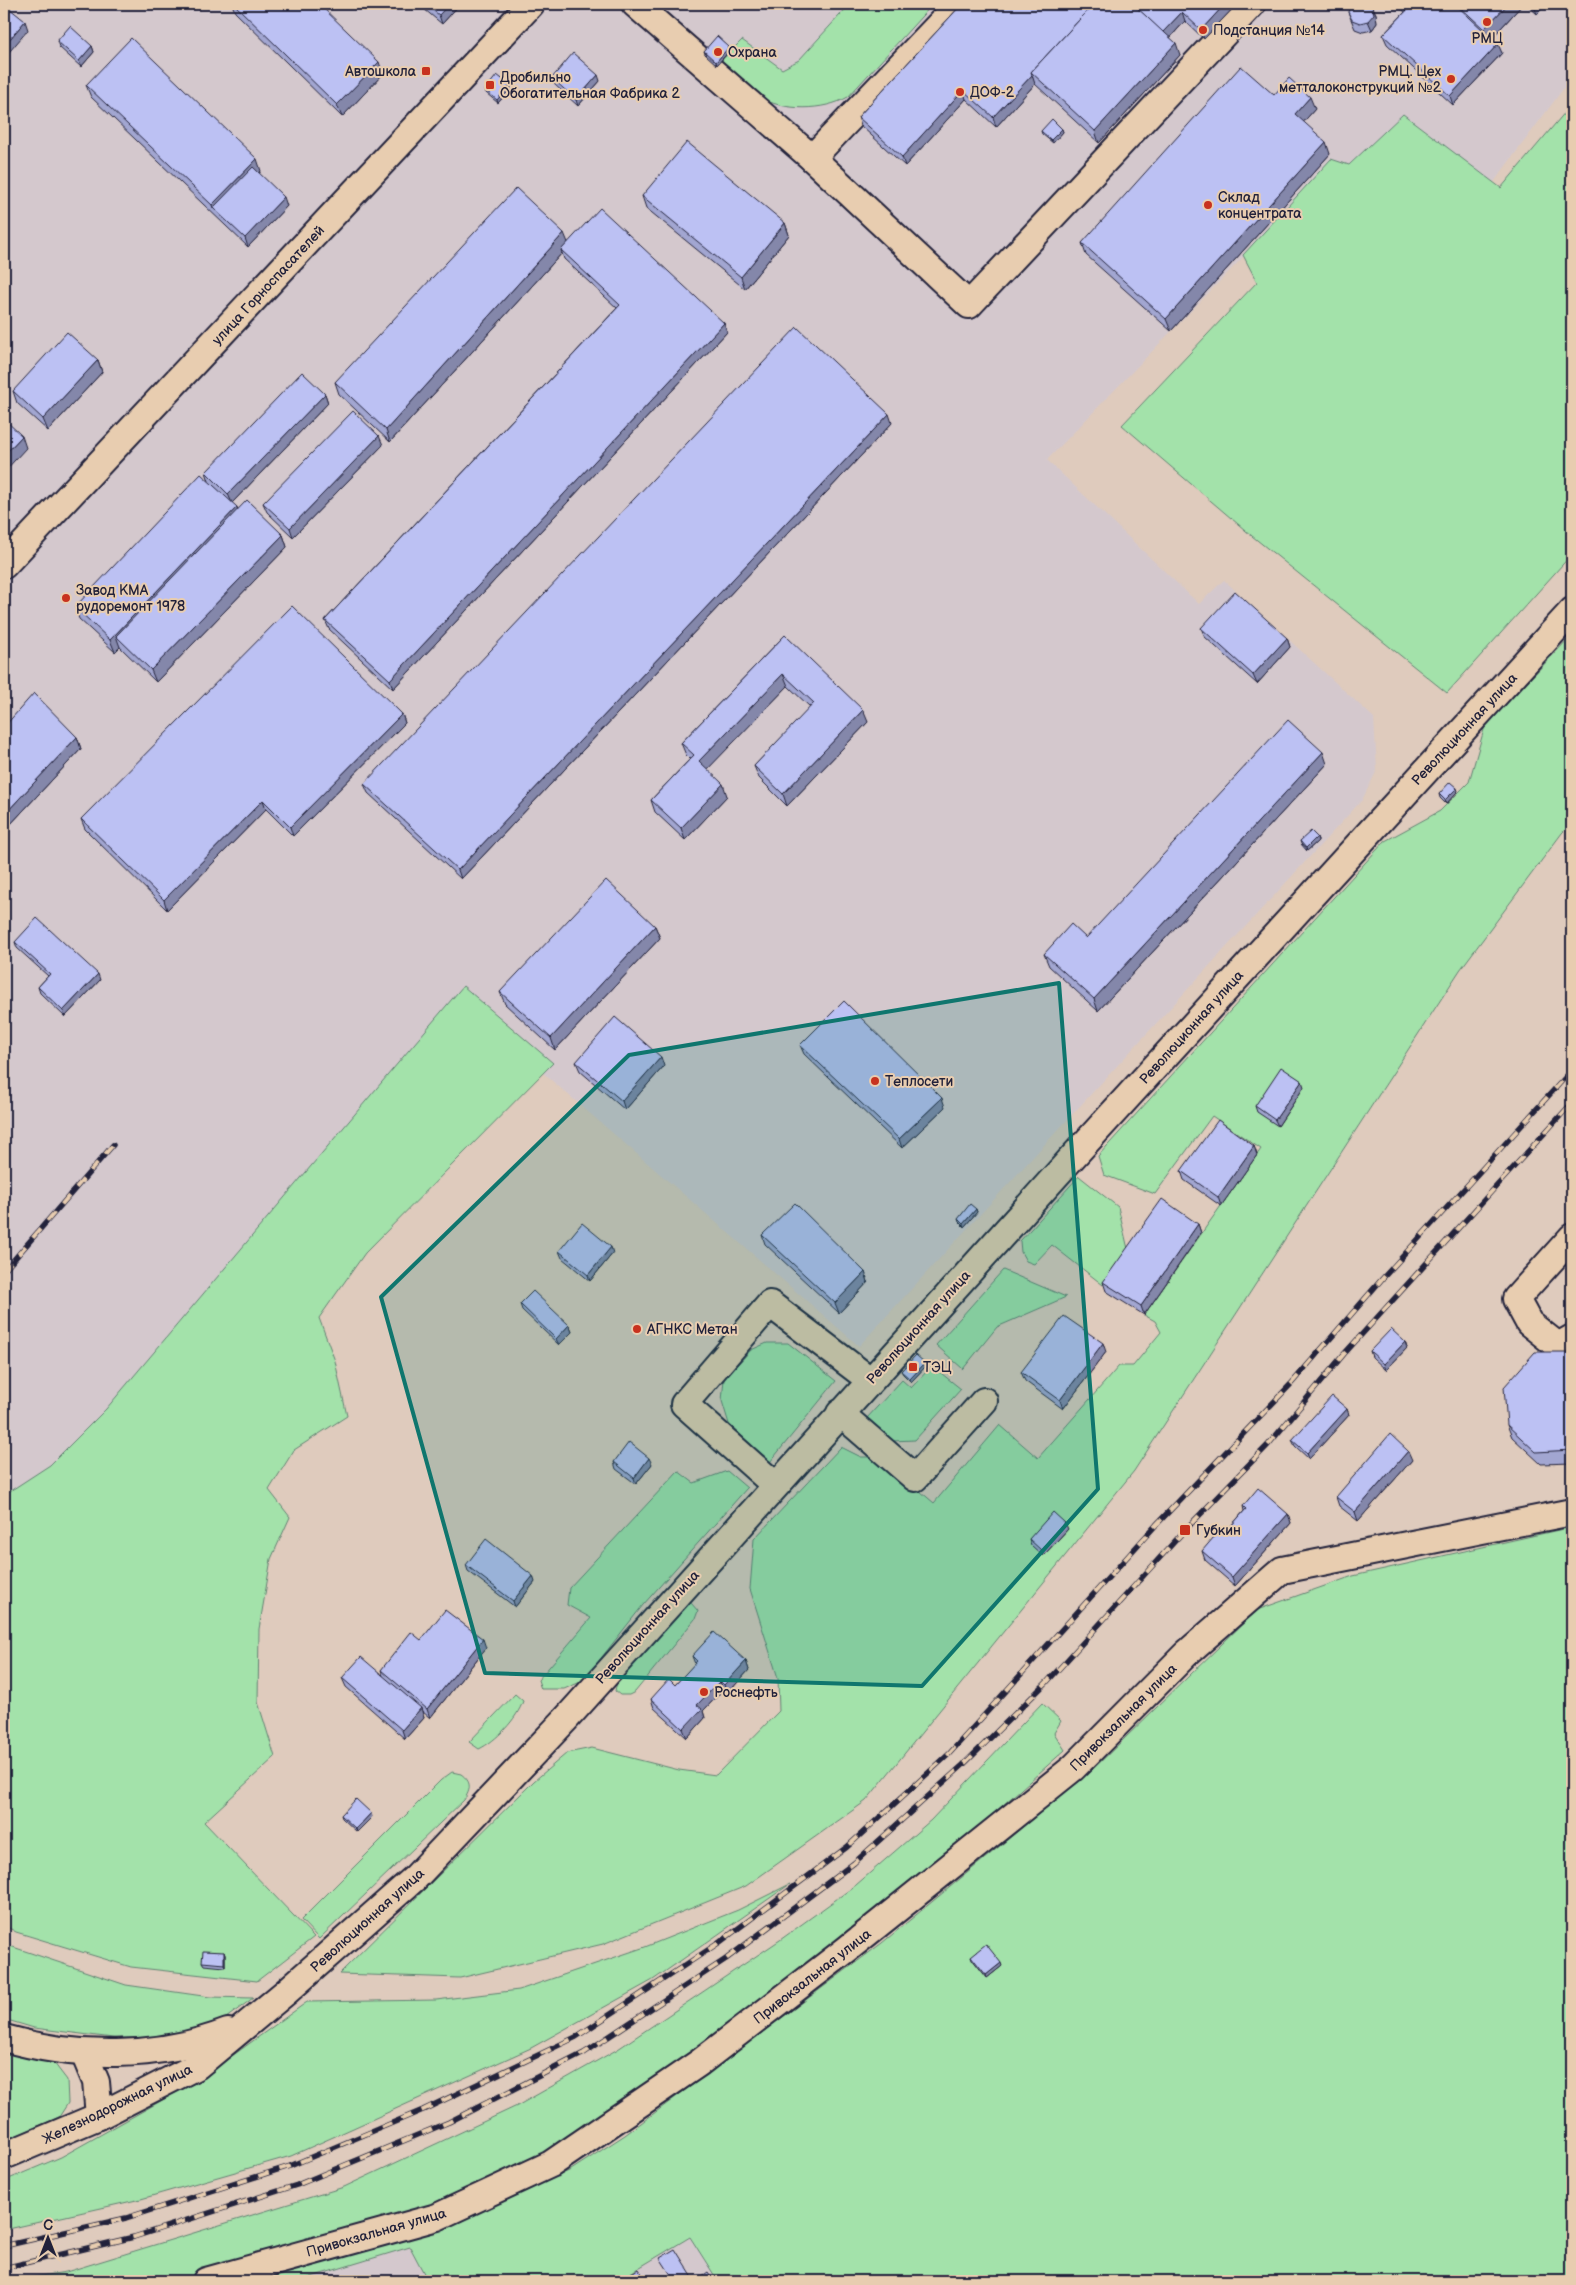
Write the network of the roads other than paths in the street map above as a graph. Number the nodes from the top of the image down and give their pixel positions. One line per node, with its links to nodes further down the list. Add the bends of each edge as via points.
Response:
1 (531, 4): 6 (street, улица Горноспасателей)
2 (635, 4): 5 (street)
3 (959, 4): 5 (street)
4 (1252, 4): 5 (street, via 969,306)
5 (812, 158)
6 (4, 566)
7 (1572, 611): 10 (street, Революционная улица)
8 (1572, 1237): 9 (street, via 1516,1299 1530,1323 1558,1346)
9 (1572, 1338)
10 (870, 1380): 12 (street, Революционная улица); 13 (street, via 770,1304 684,1404)
11 (984, 1401): 12 (street, via 915,1478)
12 (840, 1412): 13 (street, Революционная улица)
13 (775, 1486): 15 (street, Революционная улица, via 565,1720 416,1878)
14 (1572, 1512): 20 (street, Привокзальная улица, via 1282,1570 1187,1653 1073,1768 699,2063 551,2164 437,2217)
15 (247, 2024): 17 (street, via 198,2043 158,2051); 18 (street, Железнодорожная улица, via 197,2066)
16 (4, 2038): 17 (street)
17 (84, 2053): 18 (street, via 96,2082)
18 (99, 2116): 19 (street, Железнодорожная улица)
19 (4, 2156)
20 (206, 2281)

